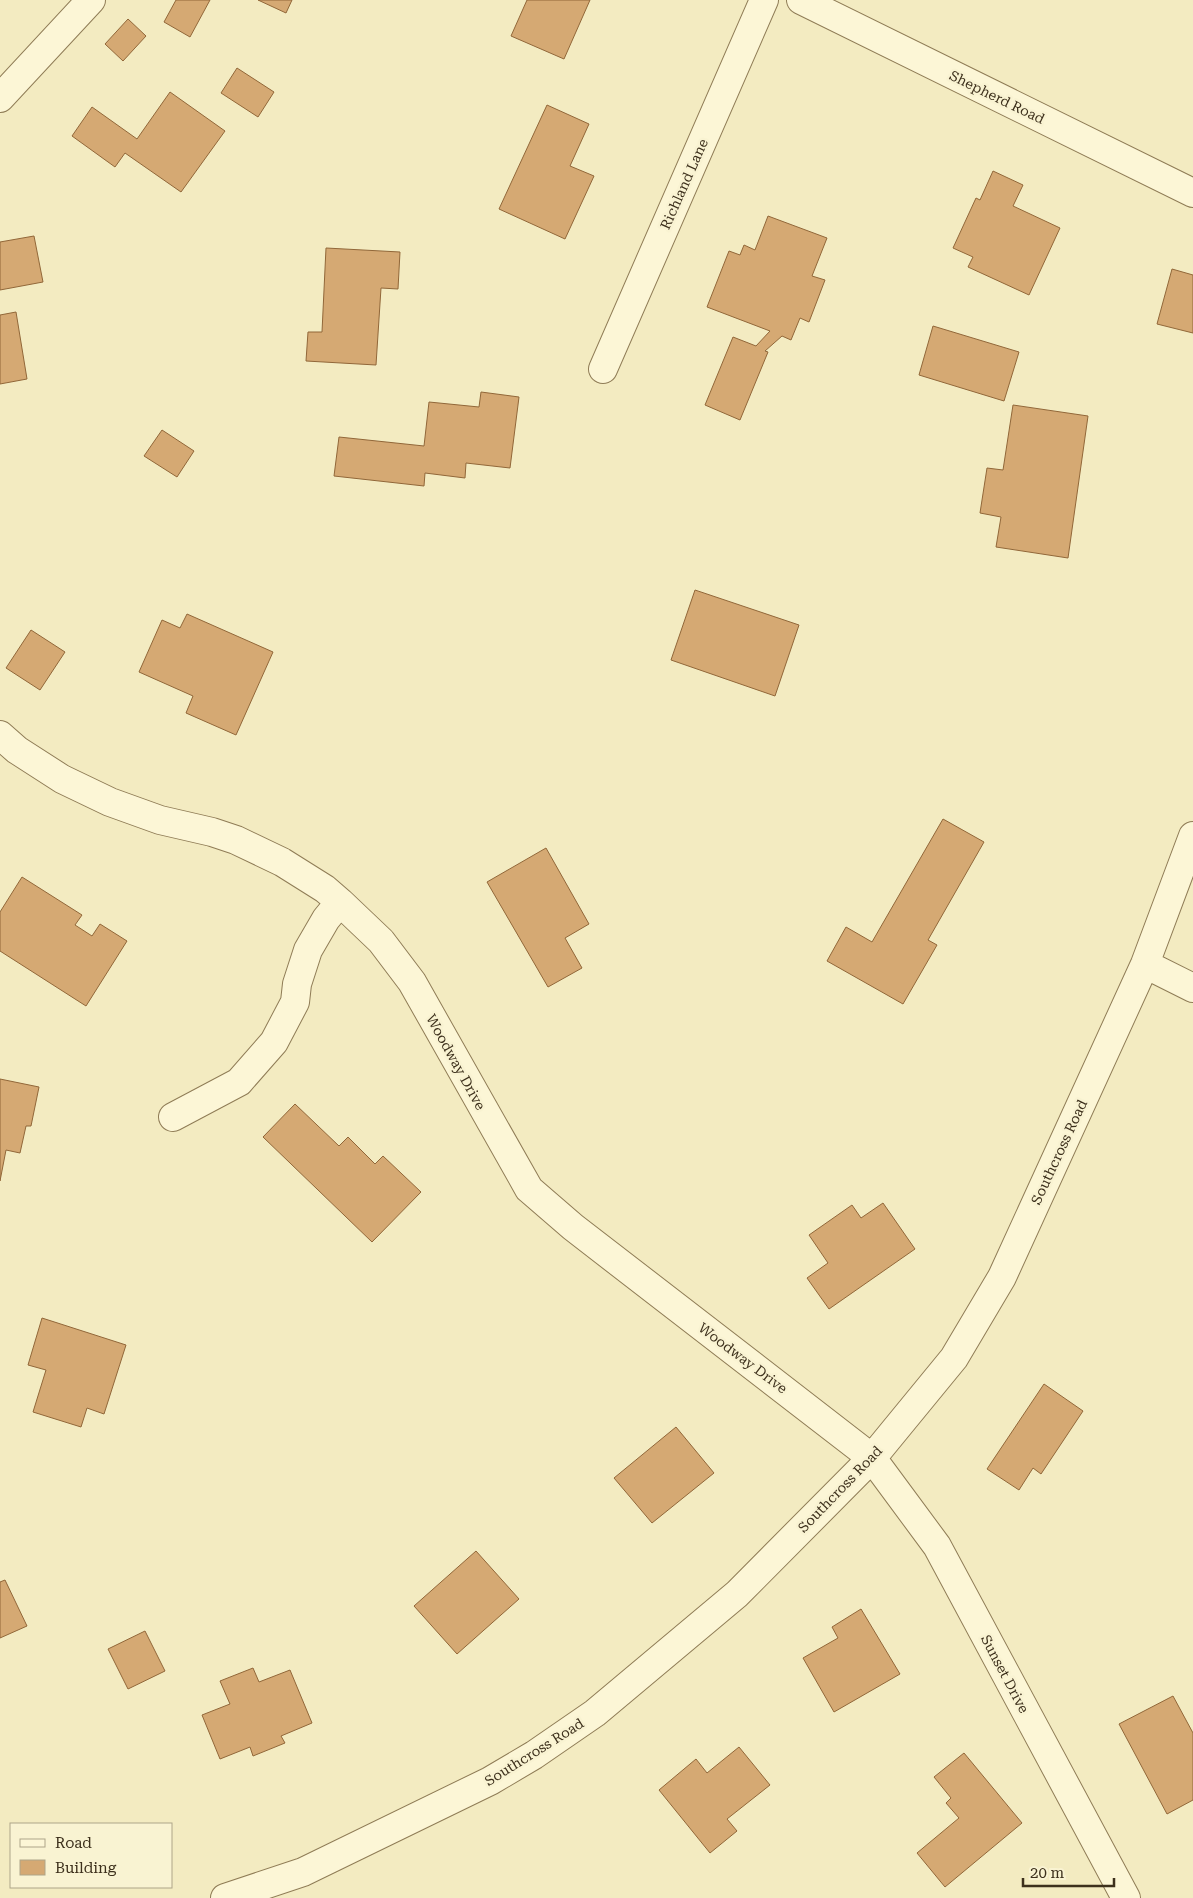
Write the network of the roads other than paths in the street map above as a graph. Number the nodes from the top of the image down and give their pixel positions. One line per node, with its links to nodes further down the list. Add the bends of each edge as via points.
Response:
1 (91, 0): 4 (street)
2 (764, 0): 6 (street, Richland Lane)
3 (801, 0): 5 (street, Shepherd Road)
4 (0, 98)
5 (1193, 193)
6 (603, 369)
7 (0, 735): 9 (street, Woodway Drive, via 55,774 102,798 160,820 236,840 282,862)
8 (1193, 836): 10 (street, Southcross Road)
9 (340, 902): 12 (street, via 308,950 295,1002 274,1042 239,1082); 13 (street, Woodway Drive, via 381,941 412,982 529,1189 573,1227)
10 (1146, 964): 11 (street); 13 (street, Southcross Road, via 1002,1277 954,1358)
11 (1193, 988)
12 (174, 1118)
13 (872, 1458): 14 (street, Sunset Drive, via 937,1546); 15 (street, Southcross Road, via 737,1594 595,1713 534,1755 490,1781 303,1872)
14 (1113, 1893)
15 (225, 1898)

